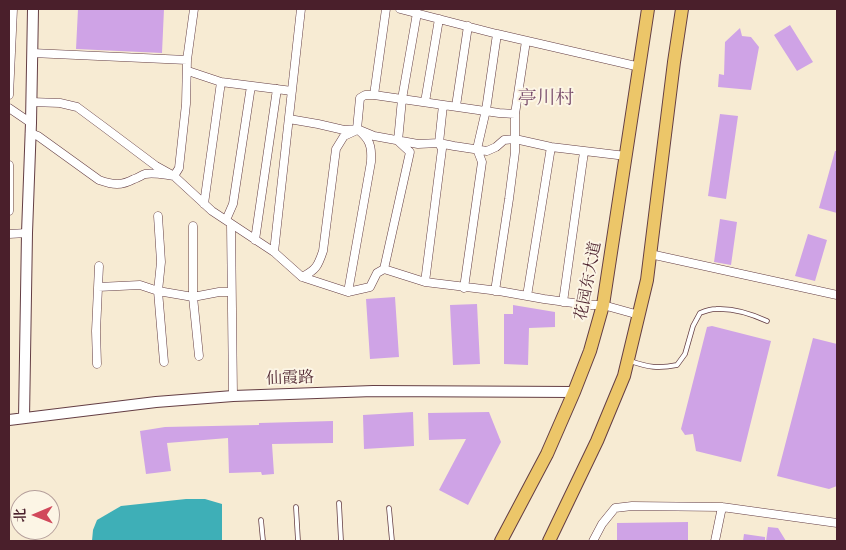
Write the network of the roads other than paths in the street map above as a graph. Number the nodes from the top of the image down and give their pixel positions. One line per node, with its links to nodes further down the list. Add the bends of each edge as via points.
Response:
1 (14, 9): 24 (street)
2 (33, 9): 16 (street)
3 (194, 9): 17 (street)
4 (301, 9): 23 (street)
5 (386, 9): 25 (street)
6 (400, 9): 10 (street)
7 (638, 9): 15 (main road)
8 (648, 9): 15 (main road, 花园东大道)
9 (682, 9): 55 (main road)
10 (417, 13): 11 (street); 26 (street)
11 (439, 19): 12 (street); 28 (street)
12 (468, 26): 13 (street); 30 (street)
13 (497, 34): 14 (street); 32 (street)
14 (526, 41): 18 (street); 33 (street)
15 (643, 42): 18 (main road, 花园东大道)
16 (32, 53): 17 (street); 27 (street)
17 (188, 60): 19 (street)
18 (640, 67): 43 (main road, 花园东大道)
19 (188, 72): 20 (street); 45 (street, via 179,168)
20 (220, 82): 21 (street); 46 (street)
21 (251, 86): 22 (street); 49 (street)
22 (277, 89): 23 (street); 53 (street)
23 (292, 91): 34 (street)
24 (9, 95)
25 (374, 95): 26 (street); 36 (street, via 360,98)
26 (402, 99): 28 (street); 38 (street)
27 (31, 102): 35 (street); 45 (street, via 77,107)
28 (425, 102): 29 (street)
29 (443, 105): 30 (street); 39 (street)
30 (456, 106): 32 (street)
31 (9, 108): 35 (street)
32 (486, 110): 33 (street); 41 (street)
33 (516, 114): 37 (street)
34 (289, 119): 36 (street, via 344,130); 54 (street)
35 (31, 128): 45 (street, via 107,183 122,184 153,173); 51 (street)
36 (357, 129): 38 (street); 58 (street, via 344,136 336,150 322,251 318,265); 65 (street, via 368,139 372,152)
37 (515, 139): 40 (street); 41 (street, via 504,140 487,151); 63 (street)
38 (398, 141): 39 (street); 57 (street, via 410,152)
39 (439, 143): 41 (street); 59 (street, via 442,149)
40 (551, 147): 42 (street); 67 (street)
41 (477, 149): 61 (street, via 482,162)
42 (584, 152): 43 (street); 69 (street)
43 (626, 156): 70 (main road, 花园东大道)
44 (9, 166): 47 (street)
45 (174, 176): 46 (street)
46 (204, 204): 49 (street)
47 (9, 211)
48 (158, 216): 62 (street, via 161,262)
49 (228, 222): 53 (street); 64 (street)
50 (193, 226): 68 (street)
51 (27, 233): 52 (street); 79 (street)
52 (9, 234)
53 (255, 240): 54 (street)
54 (274, 252): 58 (street)
55 (650, 254): 66 (street); 71 (main road)
56 (99, 266): 60 (street)
57 (384, 269): 59 (street); 65 (street, via 377,273 370,287)
58 (302, 276): 65 (street)
59 (425, 282): 61 (street)
60 (98, 287): 62 (street, via 140,285); 76 (street)
61 (464, 288): 63 (street)
62 (158, 291): 68 (street); 75 (street)
63 (495, 291): 67 (street)
64 (231, 292): 68 (street); 78 (street)
65 (348, 292)
66 (837, 295)
67 (528, 296): 69 (street)
68 (193, 297): 73 (street)
69 (563, 302): 70 (street)
70 (603, 305): 71 (street); 77 (main road, 花园东大道)
71 (639, 315): 74 (main road)
72 (768, 321): 74 (lane, via 715,308 700,313 692,326 685,354 677,365 663,368)
73 (199, 356)
74 (628, 361): 92 (main road, via 597,440)
75 (164, 362)
76 (96, 364)
77 (574, 392): 78 (street, 仙霞路, via 373,391); 91 (main road, 花园东大道)
78 (233, 396): 79 (street, 仙霞路)
79 (24, 418): 80 (street, 仙霞路)
80 (9, 420)
81 (339, 503): 89 (lane)
82 (296, 507): 88 (lane)
83 (722, 507): 86 (street); 93 (street, via 615,508); 94 (street)
84 (389, 508): 90 (lane)
85 (261, 520): 87 (lane)
86 (837, 523)
87 (263, 541)
88 (298, 541)
89 (341, 541)
90 (392, 541)
91 (501, 541)
92 (549, 541)
93 (593, 541)
94 (715, 541)

